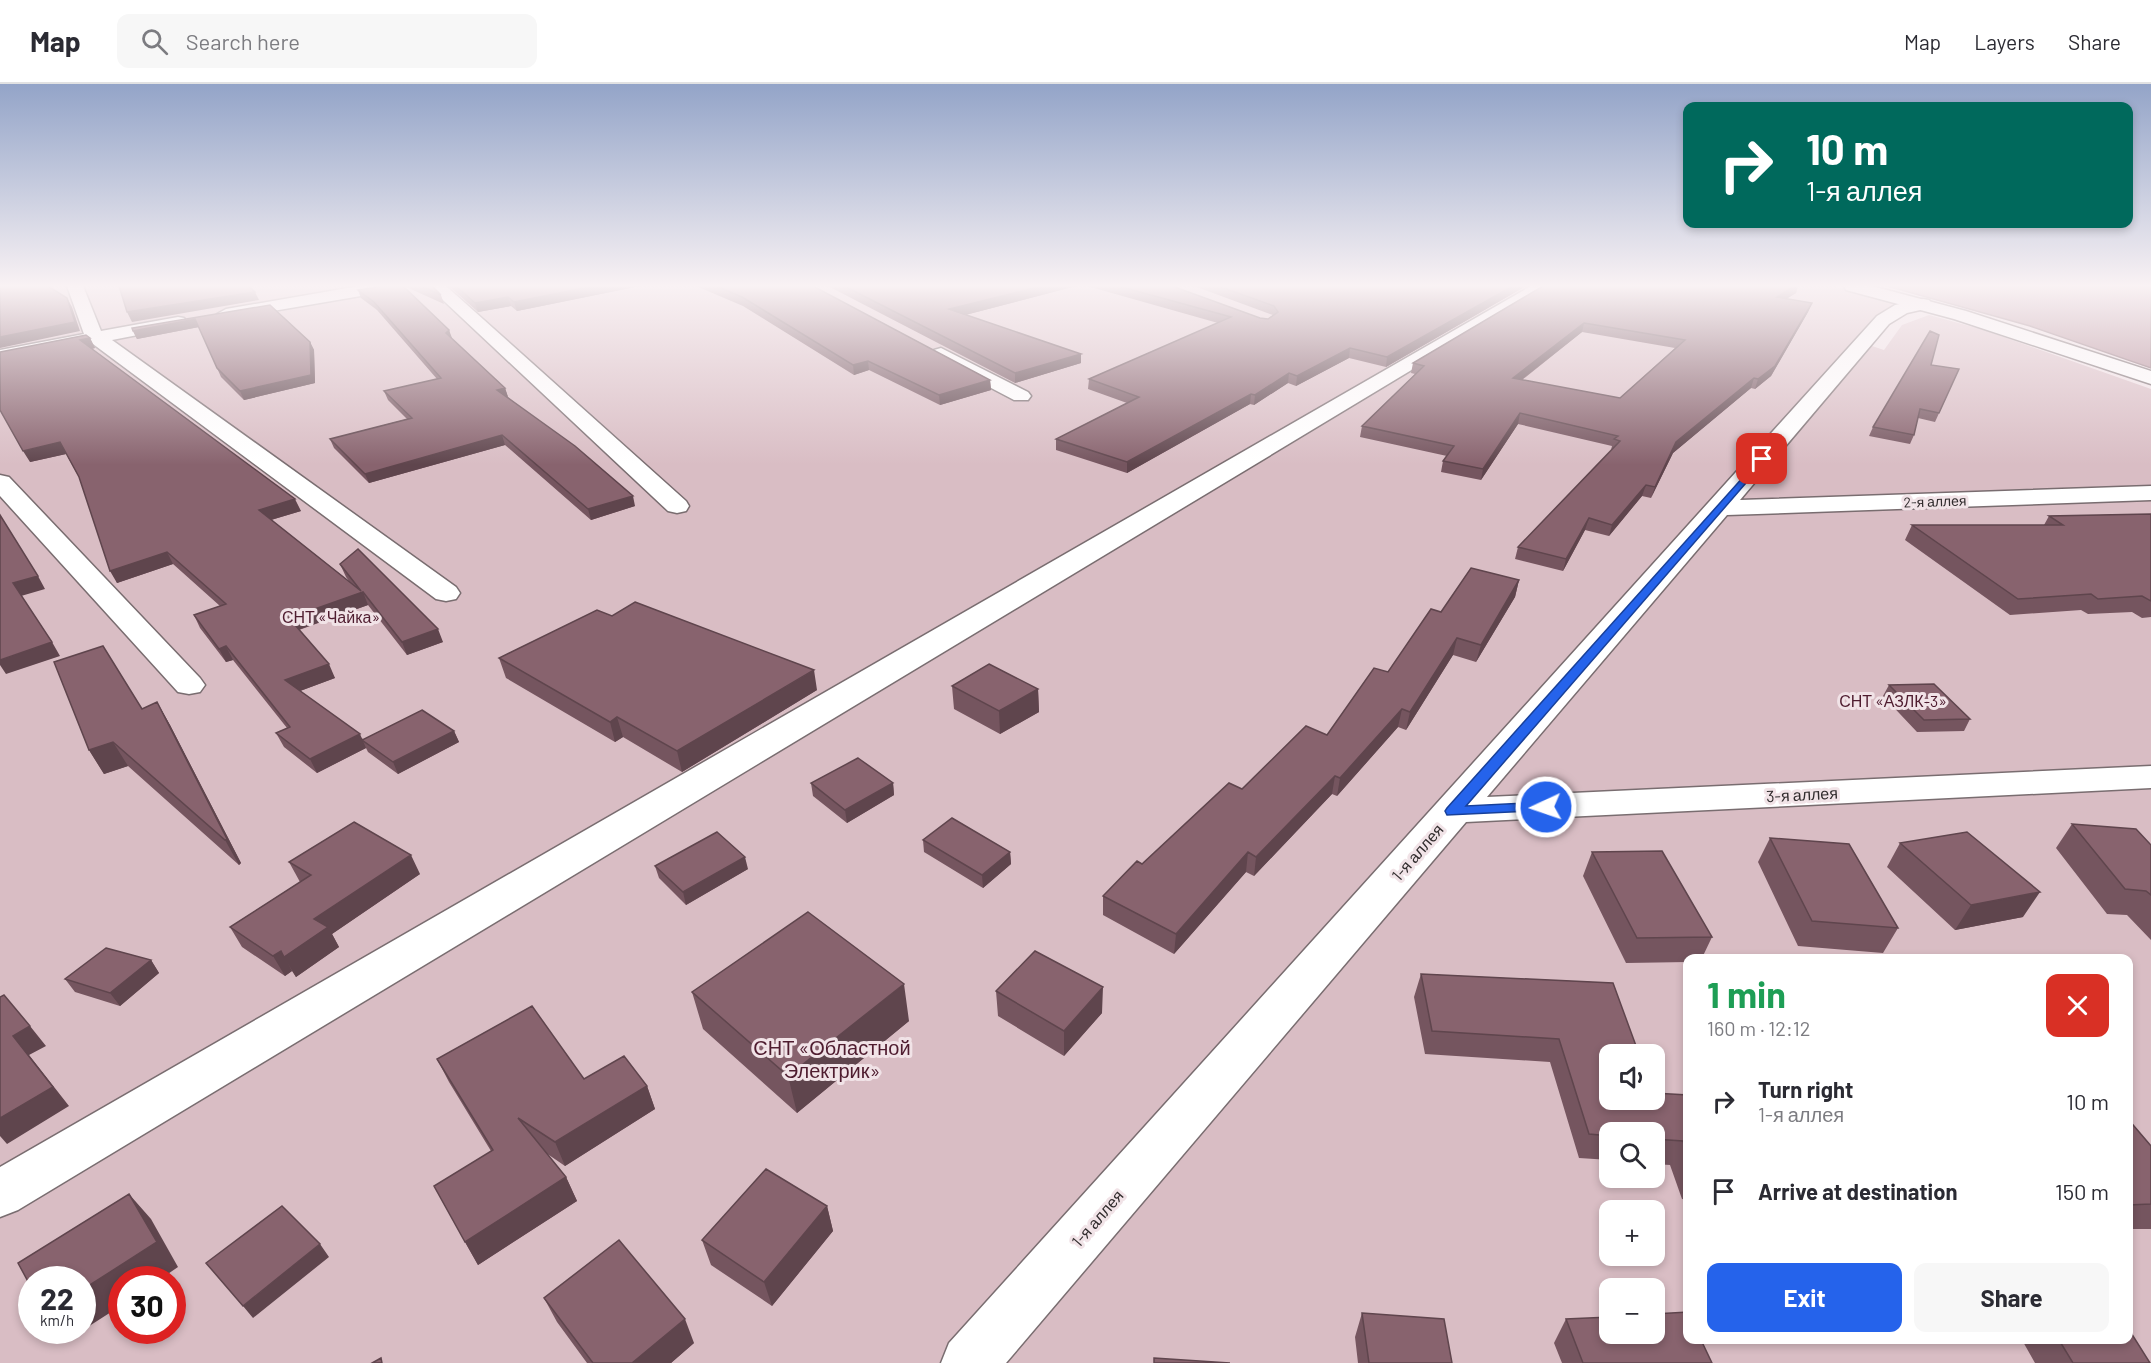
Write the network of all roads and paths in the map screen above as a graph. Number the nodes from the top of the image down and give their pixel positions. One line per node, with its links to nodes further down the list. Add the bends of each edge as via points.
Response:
1 (48, 346): 8 (street)
2 (107, 346): 15 (street)
3 (501, 346): 13 (street)
4 (1442, 346): 19 (street)
5 (1860, 346): 14 (street, 1-я аллея)
6 (2051, 346): 9 (street)
7 (926, 347): 10 (street)
8 (0, 356)
9 (2151, 378)
10 (1022, 396)
11 (0, 482): 16 (street)
12 (2151, 494): 14 (street, 2-я аллея)
13 (677, 506)
14 (1718, 508): 18 (street, 1-я аллея)
15 (446, 593)
16 (189, 685)
17 (2151, 777): 18 (street, 3-я аллея)
18 (1452, 811): 20 (street, 1-я аллея)
19 (0, 1194)
20 (969, 1363)

